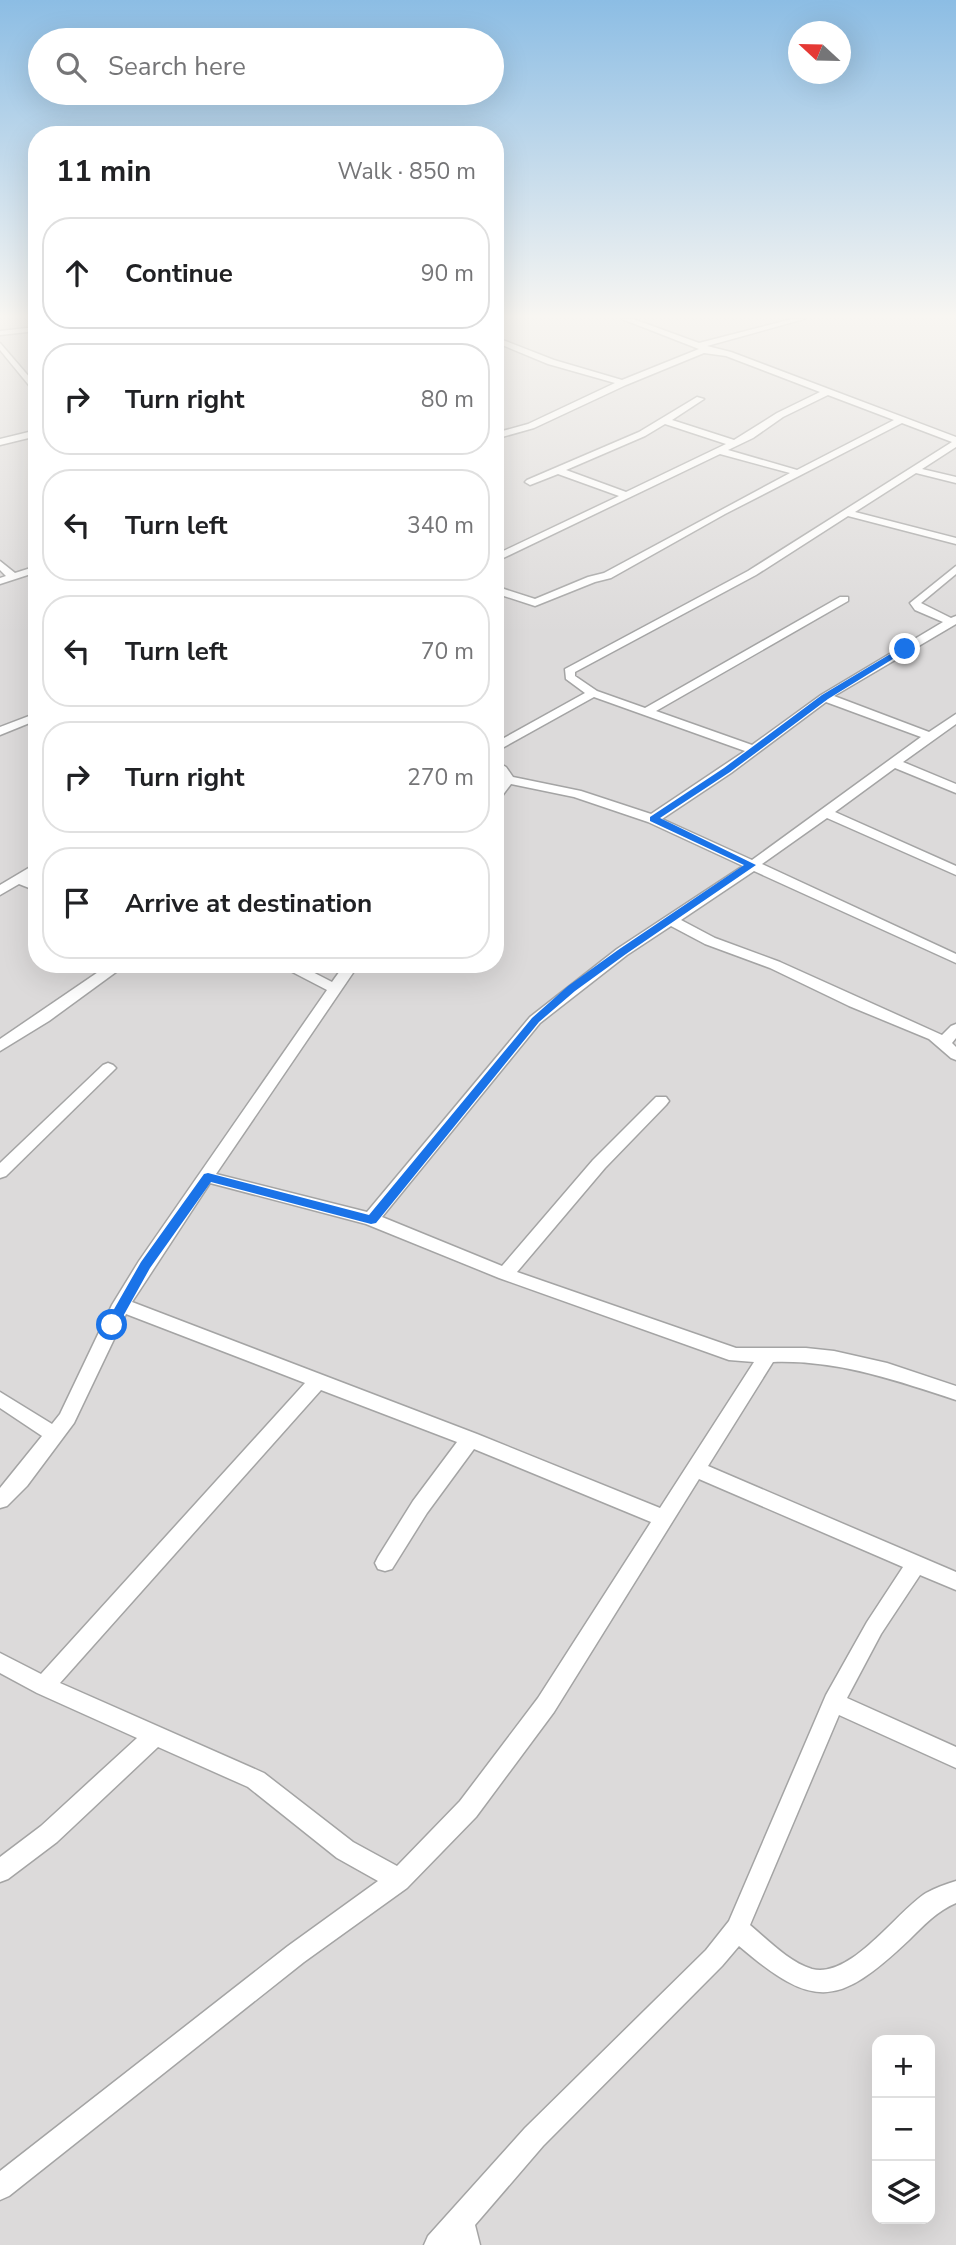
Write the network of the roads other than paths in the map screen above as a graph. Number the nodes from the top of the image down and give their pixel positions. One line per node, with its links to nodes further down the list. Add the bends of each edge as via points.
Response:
1 (536, 424): 7 (street)
2 (660, 424): 14 (street)
3 (674, 424): 11 (street)
4 (768, 424): 11 (street)
5 (894, 424): 15 (street)
6 (911, 424): 9 (street)
7 (504, 434)
8 (28, 435): 10 (street)
9 (956, 441): 13 (street)
10 (0, 442)
11 (733, 443): 12 (street)
12 (717, 450): 15 (street); 18 (street)
13 (912, 469): 16 (street); 19 (street)
14 (557, 470): 17 (street); 18 (street)
15 (799, 473): 27 (street, via 607,576 536,603)
16 (956, 481)
17 (530, 482)
18 (625, 495): 21 (street)
19 (848, 513): 20 (street); 30 (street, via 752,573 569,671 570,677)
20 (956, 541)
21 (504, 555)
22 (0, 564): 25 (street)
23 (956, 569): 29 (street, via 915,603)
24 (28, 572): 25 (street)
25 (13, 577): 26 (street)
26 (0, 581)
27 (504, 592)
28 (844, 599): 32 (street)
29 (954, 621): 31 (street)
30 (593, 693): 32 (street); 37 (street)
31 (825, 697): 36 (street); 38 (street)
32 (648, 711): 38 (street)
33 (956, 718): 36 (street)
34 (28, 720): 35 (street)
35 (0, 731)
36 (929, 736): 39 (street)
37 (504, 743)
38 (754, 750): 45 (street)
39 (895, 764): 43 (street); 44 (street)
40 (504, 773): 41 (street)
41 (508, 780): 42 (street); 45 (street, via 577,794)
42 (504, 785)
43 (956, 789)
44 (825, 813): 46 (street); 47 (street)
45 (653, 819): 46 (street)
46 (751, 865): 52 (street); 53 (street)
47 (956, 871)
48 (28, 873): 49 (street)
49 (18, 879): 50 (street); 51 (street)
50 (28, 883)
51 (0, 891)
52 (671, 920): 59 (street); 66 (street, via 535,1020)
53 (956, 959)
54 (107, 973): 60 (street)
55 (306, 973): 57 (street)
56 (345, 973): 57 (street)
57 (334, 988): 65 (street)
58 (956, 1030): 59 (street)
59 (944, 1043): 61 (street)
60 (0, 1046)
61 (956, 1055)
62 (108, 1068): 64 (street)
63 (661, 1101): 67 (street, via 599,1164)
64 (0, 1171)
65 (208, 1177): 66 (street); 68 (street)
66 (371, 1220): 67 (street)
67 (505, 1274): 69 (street, via 735,1355)
68 (121, 1306): 70 (street); 73 (street)
69 (766, 1358): 71 (street, via 792,1355 858,1363); 75 (street)
70 (318, 1381): 74 (street); 82 (street)
71 (956, 1393)
72 (0, 1399): 73 (street)
73 (55, 1435): 76 (street)
74 (470, 1439): 77 (street); 78 (street)
75 (695, 1469): 77 (street); 79 (street)
76 (0, 1500)
77 (665, 1519): 87 (street, via 510,1756 468,1809)
78 (385, 1563)
79 (916, 1564): 80 (street); 83 (street)
80 (956, 1581)
81 (0, 1662): 82 (street)
82 (44, 1686): 84 (street)
83 (834, 1702): 85 (street); 89 (street)
84 (153, 1736): 86 (street, via 77,1809); 87 (street, via 256,1780 345,1850)
85 (956, 1758)
86 (0, 1871)
87 (399, 1880): 90 (street, via 289,1960)
88 (956, 1892): 89 (street, via 934,1901 849,1973 822,1982 775,1961)
89 (737, 1929): 91 (street, via 714,1958 534,2137)
90 (0, 2187)
91 (464, 2233): 92 (street)
92 (437, 2245)

